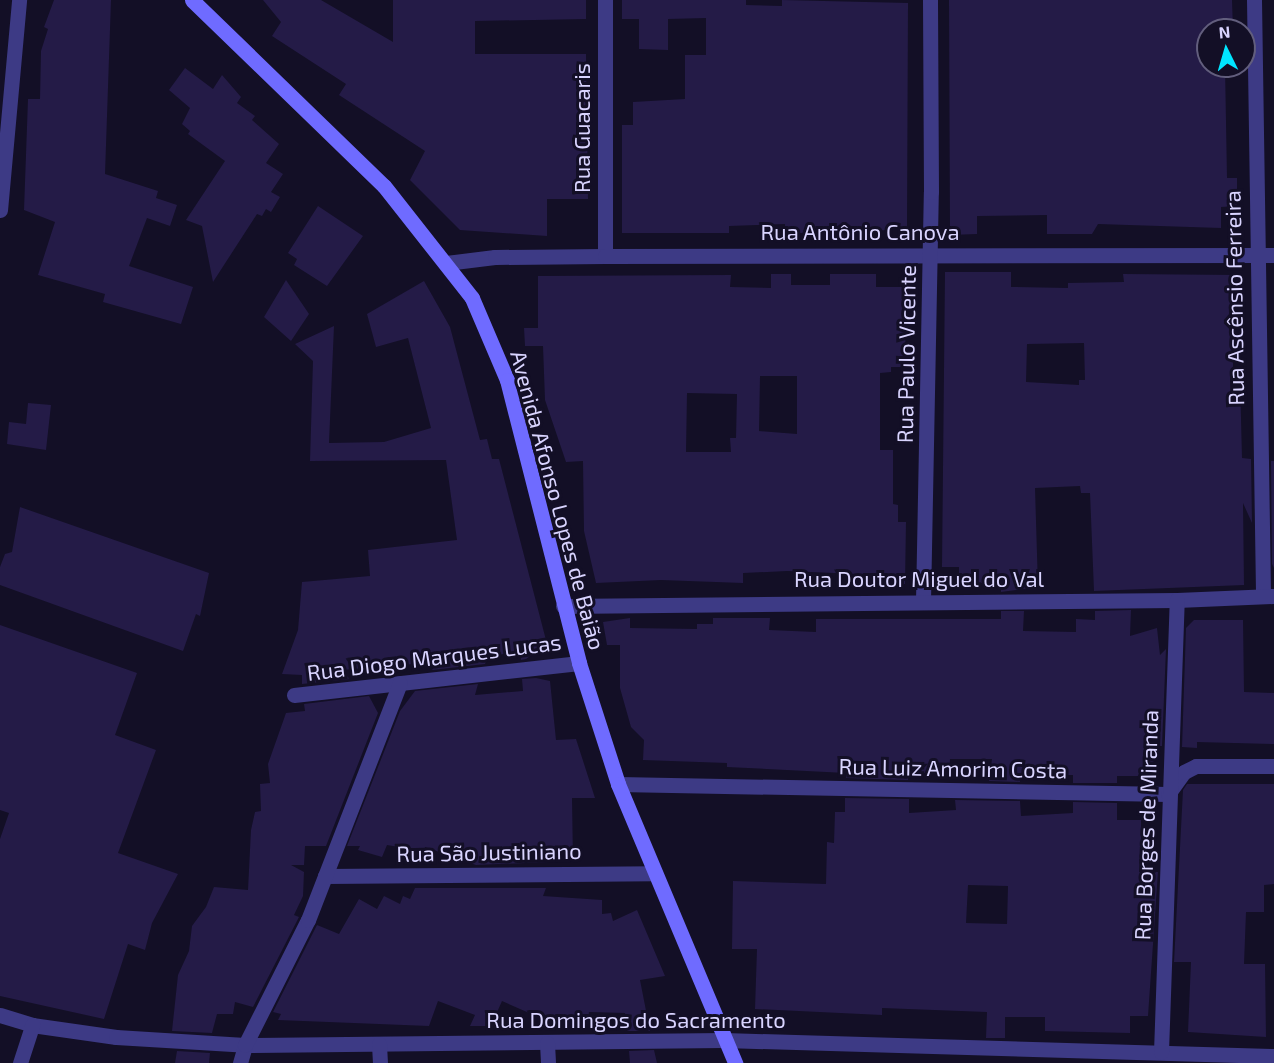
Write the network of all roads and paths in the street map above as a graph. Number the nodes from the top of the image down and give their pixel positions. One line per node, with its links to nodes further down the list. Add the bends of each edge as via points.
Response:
1 (19, 0): 6 (street)
2 (192, 0): 11 (street, Avenida Afonso Lopes de Baião, via 384,186)
3 (605, 0): 10 (street, Rua Guacaris)
4 (930, 0): 7 (street, Rua Paulo Vicente)
5 (1254, 0): 8 (street, Rua Ascênsio Ferreira)
6 (0, 210)
7 (930, 254): 8 (street, Rua Antônio Canova); 10 (street, Rua Antônio Canova); 14 (street, Rua Paulo Vicente)
8 (1255, 255): 9 (street, Rua Antônio Canova); 12 (street, Rua Ascênsio Ferreira)
9 (1274, 255)
10 (605, 256): 11 (street, Rua Antônio Canova, via 495,257)
11 (446, 263): 15 (street, Avenida Afonso Lopes de Baião, via 472,298 507,380)
12 (1269, 596): 13 (street, Rua Doutor Miguel do Val)
13 (1177, 600): 14 (street, Rua Doutor Miguel do Val); 21 (street, Rua Borges de Miranda)
14 (923, 601): 15 (street, Rua Doutor Miguel do Val)
15 (563, 606): 16 (street, Avenida Afonso Lopes de Baião)
16 (579, 663): 17 (street, Rua Diogo Marques Lucas); 20 (street, Avenida Afonso Lopes de Baião)
17 (400, 683): 18 (street, Rua Diogo Marques Lucas); 23 (street)
18 (294, 696)
19 (1274, 766): 21 (street, via 1196,766 1184,772)
20 (618, 784): 21 (street, Rua Luiz Amorim Costa); 22 (street, Avenida Afonso Lopes de Baião)
21 (1168, 794): 30 (street, Rua Borges de Miranda)
22 (654, 873): 23 (street, Rua São Justiniano); 26 (street, Avenida Afonso Lopes de Baião)
23 (325, 876): 28 (street, via 308,920)
24 (0, 1015): 25 (street, Rua Domingos do Sacramento)
25 (32, 1025): 28 (street, Rua Domingos do Sacramento, via 116,1037); 32 (street)
26 (724, 1040): 27 (street, Rua Domingos do Sacramento); 30 (street, Rua Domingos do Sacramento); 36 (street, Avenida Afonso Lopes de Baião)
27 (547, 1043): 29 (street, Rua Domingos do Sacramento); 35 (street)
28 (244, 1044): 29 (street, Rua Domingos do Sacramento); 33 (street)
29 (379, 1044): 34 (street)
30 (1161, 1052): 31 (street, Rua Domingos do Sacramento)
31 (1274, 1056)
32 (20, 1063)
33 (240, 1063)
34 (380, 1063)
35 (548, 1063)
36 (735, 1063)

